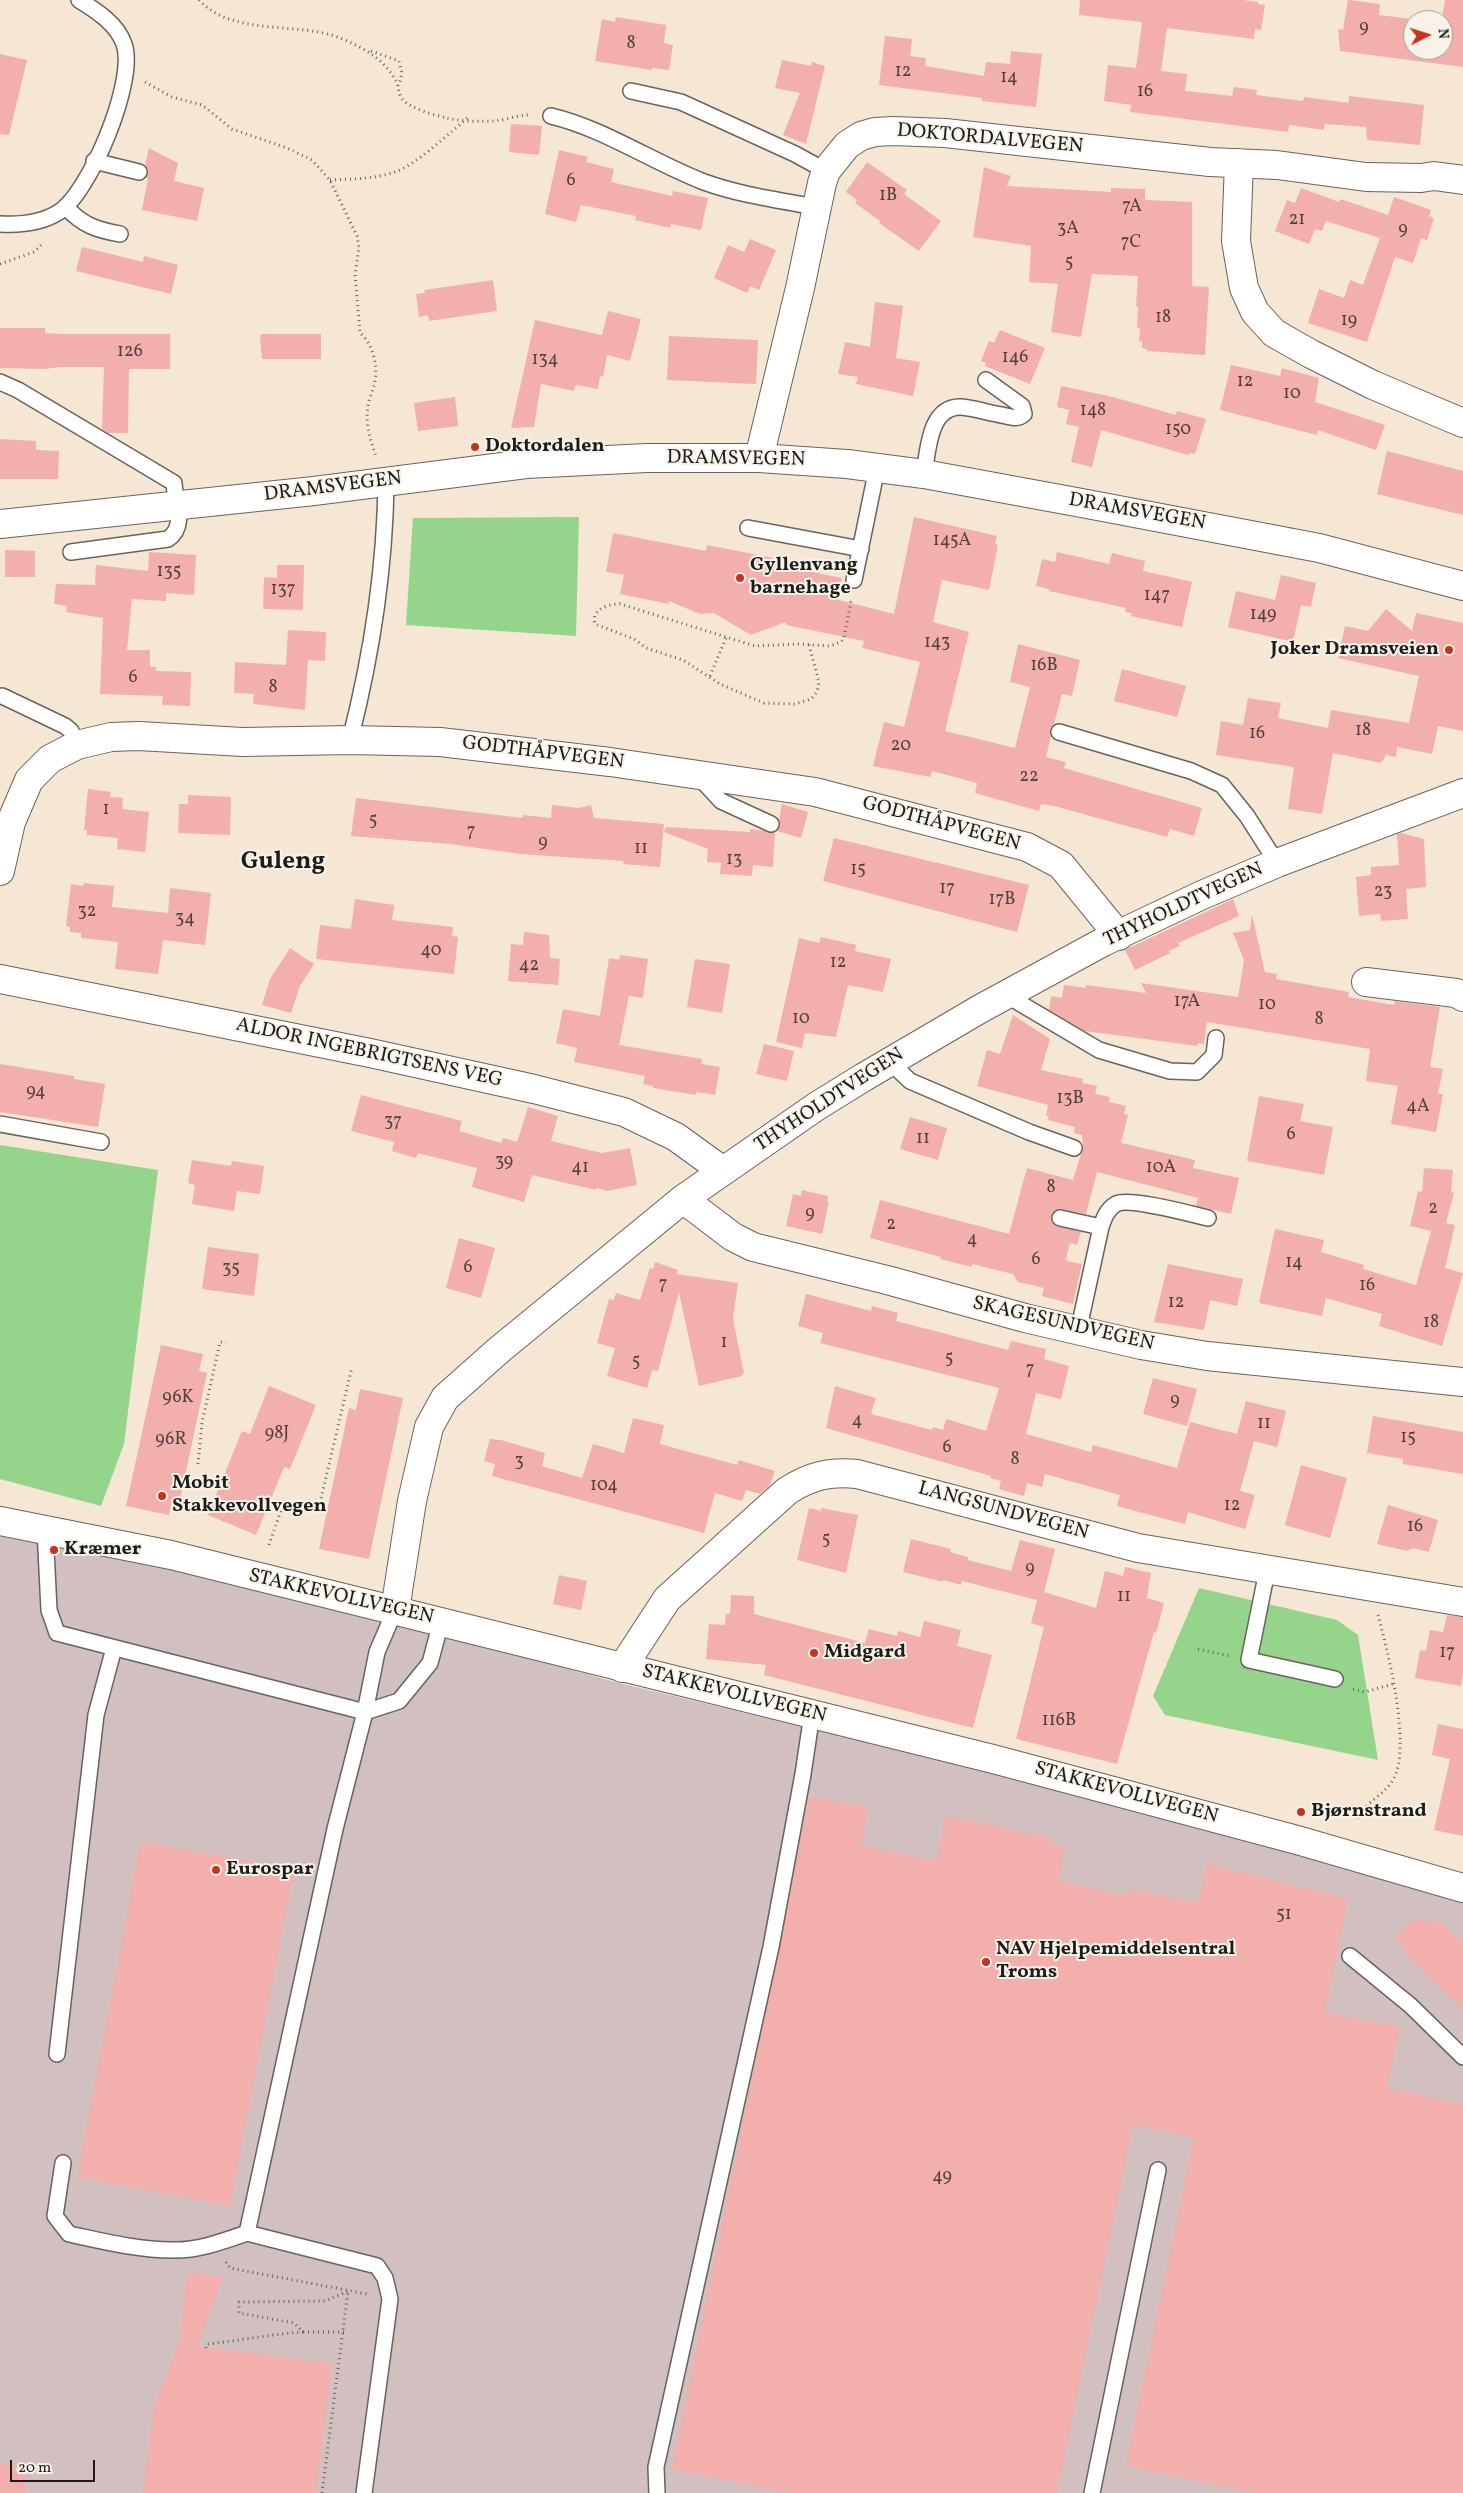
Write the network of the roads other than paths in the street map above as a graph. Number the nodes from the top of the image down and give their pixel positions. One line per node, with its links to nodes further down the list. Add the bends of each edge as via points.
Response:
1 (79, 0): 5 (lane, via 115,28 125,46 128,65 121,102)
2 (630, 91): 7 (lane, via 681,102)
3 (551, 116): 12 (lane, via 600,132 716,186)
4 (1463, 161): 9 (street)
5 (94, 162): 8 (lane); 11 (lane, via 84,184)
6 (1239, 163): 7 (street, DOKTORDALVEGEN, via 945,133 893,131 861,136 847,146); 9 (street, DOKTORDALVEGEN, via 1366,177); 17 (street, via 1238,255 1244,288 1255,312 1274,333 1310,354)
7 (826, 171): 12 (street, DOKTORDALVEGEN)
8 (138, 172)
9 (1434, 176): 10 (street, DOKTORDALVEGEN)
10 (1463, 180)
11 (66, 207): 13 (lane, via 44,219); 14 (lane, via 87,226)
12 (816, 207): 18 (street, DOKTORDALVEGEN)
13 (0, 224)
14 (120, 234)
15 (986, 380): 21 (lane, via 1022,406 1024,414 1015,418 962,407 943,413 933,430)
16 (0, 382): 22 (lane, via 174,483)
17 (1463, 423)
18 (759, 458): 19 (street, DRAMSVEGEN); 20 (street, DRAMSVEGEN, via 646,458)
19 (877, 468): 21 (street, DRAMSVEGEN); 25 (lane)
20 (382, 473): 22 (street, DRAMSVEGEN); 31 (lane, via 379,601 364,686)
21 (924, 474): 28 (street, DRAMSVEGEN, via 1318,548)
22 (177, 505): 23 (street, DRAMSVEGEN); 26 (lane, via 178,529 168,539)
23 (0, 524)
24 (748, 528): 25 (lane)
25 (861, 549): 27 (lane)
26 (71, 552)
27 (854, 580)
28 (1463, 586)
29 (2, 696): 32 (lane, via 65,726)
30 (1060, 732): 36 (lane, via 1191,771 1222,785 1247,816)
31 (350, 740): 32 (street, GODTHÅPVEGEN, via 260,742 140,736 111,737); 33 (street, GODTHÅPVEGEN, via 440,742)
32 (77, 744): 37 (street, GODTHÅPVEGEN, via 50,759 29,780 11,822)
33 (696, 774): 35 (lane, via 721,801); 38 (street, GODTHÅPVEGEN, via 815,792 1027,847 1061,865)
34 (1463, 792): 36 (street, THYHOLDTVEGEN)
35 (770, 824)
36 (1277, 863): 38 (street, THYHOLDTVEGEN)
37 (0, 871)
38 (1118, 936): 41 (street, THYHOLDTVEGEN)
39 (0, 979): 48 (street, ALDOR INGEBRIGTSENS VEG, via 370,1053 624,1112 676,1137)
40 (1366, 982): 42 (street, via 1456,993)
41 (1006, 996): 43 (lane, via 1099,1050 1170,1071 1197,1072 1214,1055); 44 (street, THYHOLDTVEGEN)
42 (1463, 997)
43 (1216, 1038)
44 (890, 1062): 47 (lane, via 910,1081); 48 (street, THYHOLDTVEGEN, via 818,1106)
45 (0, 1124): 46 (lane)
46 (101, 1142)
47 (1074, 1148)
48 (723, 1171): 49 (street, THYHOLDTVEGEN)
49 (683, 1199): 53 (street, SKAGESUNDVEGEN, via 733,1238 753,1247); 59 (street, THYHOLDTVEGEN, via 499,1350 446,1398 428,1427 412,1501)
50 (1060, 1218): 52 (lane)
51 (1208, 1218): 52 (lane, via 1124,1201 1110,1208)
52 (1101, 1226): 53 (lane)
53 (1078, 1332): 54 (street, SKAGESUNDVEGEN, via 1206,1356)
54 (1463, 1382)
55 (0, 1522): 56 (street, STAKKEVOLLVEGEN)
56 (45, 1529): 59 (street, STAKKEVOLLVEGEN, via 171,1555); 61 (lane, via 49,1610 57,1633)
57 (1267, 1571): 58 (street, LANGSUNDVEGEN); 62 (street, LANGSUNDVEGEN, via 1138,1548 857,1474 828,1472 787,1491 667,1599); 63 (lane, via 1249,1660)
58 (1463, 1602)
59 (395, 1610): 60 (street, STAKKEVOLLVEGEN); 64 (lane, via 377,1652)
60 (441, 1622): 62 (street, STAKKEVOLLVEGEN); 64 (lane, via 430,1663 398,1701)
61 (114, 1648): 64 (lane); 68 (lane, via 96,1716)
62 (622, 1668): 65 (street, STAKKEVOLLVEGEN)
63 (1335, 1679)
64 (365, 1712): 72 (lane, via 335,1829)
65 (812, 1714): 66 (street, STAKKEVOLLVEGEN, via 1297,1840); 74 (lane, via 771,1947 656,2467)
66 (1463, 1888)
67 (1350, 1956): 69 (lane, via 1411,2006)
68 (56, 2054)
69 (1463, 2057)
70 (63, 2163): 72 (lane, via 56,2216 69,2234 173,2250 215,2244)
71 (1158, 2170): 75 (lane)
72 (247, 2234): 73 (lane, via 377,2266 385,2278 390,2299)
73 (364, 2493)
74 (657, 2493)
75 (1092, 2493)

